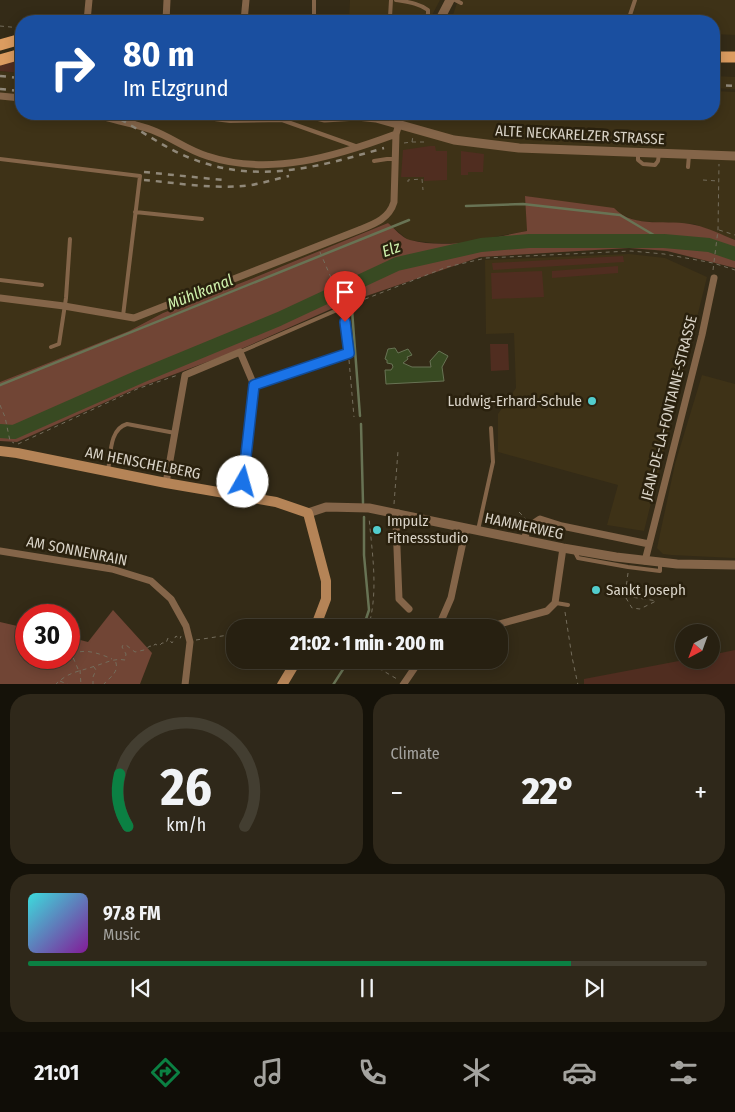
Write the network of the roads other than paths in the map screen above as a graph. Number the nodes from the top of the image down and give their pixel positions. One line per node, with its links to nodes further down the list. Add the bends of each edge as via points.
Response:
1 (89, 0): 11 (street)
2 (167, 0): 12 (street)
3 (246, 0): 13 (street)
4 (314, 0): 14 (lane)
5 (391, 0): 15 (lane)
6 (396, 0): 16 (lane, via 424,7)
7 (450, 0): 17 (street)
8 (455, 0): 10 (lane)
9 (635, 0): 18 (lane)
10 (461, 3)
11 (88, 15)
12 (166, 15)
13 (245, 15)
14 (314, 15)
15 (390, 15)
16 (427, 15)
17 (442, 15)
18 (630, 15)
19 (15, 41): 20 (main road)
20 (0, 45)
21 (15, 56): 24 (main road)
22 (720, 57): 23 (main road)
23 (735, 57)
24 (0, 60)
25 (0, 96): 26 (street)
26 (15, 97)
27 (116, 120): 33 (street)
28 (133, 120): 33 (lane)
29 (222, 120): 31 (lane)
30 (282, 120): 36 (lane)
31 (282, 120)
32 (384, 120): 34 (street, ALTE NECKARELZER STRASSE)
33 (128, 123): 36 (street, via 154,131 207,156 244,164 275,165)
34 (399, 124): 35 (street); 37 (street, ALTE NECKARELZER STRASSE, via 454,140 496,146)
35 (396, 134): 36 (street); 40 (street)
36 (360, 147)
37 (689, 155): 38 (street, ALTE NECKARELZER STRASSE); 42 (lane)
38 (735, 156)
39 (0, 159): 43 (lane, via 140,176)
40 (396, 159): 41 (lane); 51 (street, via 394,202 381,220 160,309 134,318)
41 (374, 161)
42 (688, 167)
43 (135, 212): 44 (lane); 51 (lane)
44 (202, 219)
45 (70, 239): 50 (lane)
46 (714, 278): 67 (street, JEAN-DE-LA-FONTAINE-STRASSE)
47 (0, 280): 48 (lane)
48 (42, 285)
49 (0, 298): 50 (street)
50 (64, 306): 51 (street); 52 (lane, via 59,344)
51 (123, 316)
52 (51, 347)
53 (240, 352): 54 (lane, via 343,305); 55 (street); 57 (street, via 185,375)
54 (349, 353): 55 (street)
55 (254, 385): 61 (street)
56 (492, 428): 65 (lane, via 493,462)
57 (175, 433): 59 (lane, via 121,425 114,434); 60 (street)
58 (0, 451): 59 (main road, AM HENSCHELBERG)
59 (108, 472): 60 (main road, AM HENSCHELBERG)
60 (166, 483): 61 (main road, AM HENSCHELBERG)
61 (241, 496): 62 (main road, AM HENSCHELBERG, via 276,502)
62 (308, 513): 63 (street, HAMMERWEG, via 326,507 368,508); 77 (main road, via 326,581 326,598)
63 (395, 513): 64 (street, HAMMERWEG); 76 (street, via 398,598)
64 (466, 528): 65 (street, HAMMERWEG); 78 (street, via 451,598)
65 (478, 530): 66 (street, HAMMERWEG)
66 (524, 540): 67 (street, via 527,529 540,519); 68 (street, HAMMERWEG)
67 (649, 544): 71 (street, JEAN-DE-LA-FONTAINE-STRASSE)
68 (563, 548): 69 (street, HAMMERWEG); 74 (street)
69 (574, 550): 71 (street, HAMMERWEG); 72 (lane, via 578,558 628,567 660,571)
70 (0, 551): 82 (street, AM SONNENRAIN, via 112,569 151,581 171,599 186,626 190,642)
71 (645, 562): 72 (street, HAMMERWEG)
72 (660, 563): 73 (street, HAMMERWEG)
73 (735, 565)
74 (554, 603): 75 (lane); 79 (street, via 547,610)
75 (568, 605)
76 (410, 609)
77 (318, 619)
78 (442, 619)
79 (508, 621)
80 (291, 669): 83 (main road)
81 (414, 669): 84 (street)
82 (185, 684)
83 (282, 684)
84 (403, 684)

